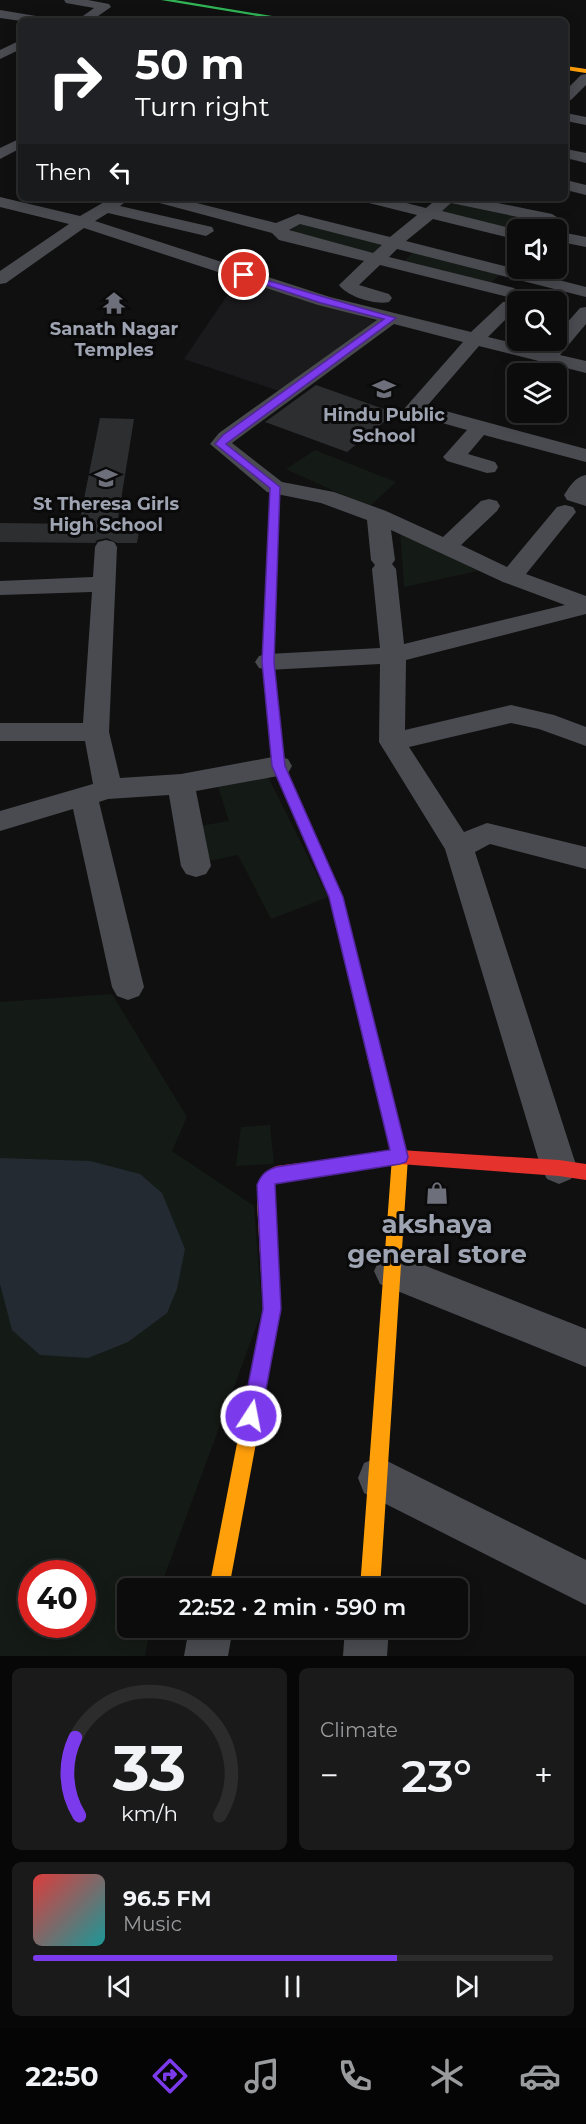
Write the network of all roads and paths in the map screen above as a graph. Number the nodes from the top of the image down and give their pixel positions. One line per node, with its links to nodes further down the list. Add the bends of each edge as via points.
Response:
1 (76, 0): 6 (street, via 105,7)
2 (164, 0): 8 (street)
3 (148, 2): 7 (street)
4 (0, 14): 5 (street)
5 (24, 18)
6 (87, 18)
7 (255, 18)
8 (257, 18)
9 (0, 22): 10 (street)
10 (18, 25)
11 (18, 46): 12 (street)
12 (0, 55)
13 (568, 66): 14 (street)
14 (586, 69)
15 (586, 78): 16 (street)
16 (575, 93)
17 (568, 117): 18 (street)
18 (586, 121)
19 (18, 144): 20 (street)
20 (0, 154)
21 (568, 154): 22 (street)
22 (586, 158)
23 (568, 186): 24 (street)
24 (586, 190)
25 (117, 201): 31 (street)
26 (181, 201): 35 (street)
27 (378, 201): 32 (street)
28 (444, 201): 32 (street)
29 (463, 201): 33 (street)
30 (0, 202): 34 (street)
31 (106, 208): 34 (street); 36 (street)
32 (428, 214): 37 (street); 39 (street)
33 (552, 219)
34 (82, 222): 43 (street); 49 (street, via 324,301)
35 (278, 229): 39 (street, via 298,219); 41 (street, via 285,236)
36 (206, 231)
37 (507, 232)
38 (567, 238): 40 (street)
39 (395, 242): 41 (street); 42 (street)
40 (586, 242)
41 (375, 260): 46 (street); 48 (street, via 349,288)
42 (507, 267)
43 (0, 279)
44 (549, 279): 45 (street)
45 (586, 292)
46 (507, 302)
47 (507, 303): 52 (street)
48 (424, 308)
49 (391, 318): 52 (street); 59 (street, via 220,444)
50 (567, 319): 51 (street)
51 (583, 320): 53 (street)
52 (479, 326): 53 (street); 55 (street, via 414,408)
53 (547, 358): 54 (street)
54 (586, 367)
55 (480, 427): 56 (street); 57 (street, via 454,457)
56 (586, 456)
57 (487, 467)
58 (586, 481): 60 (street, via 575,495)
59 (275, 487): 63 (street, via 326,497); 71 (street)
60 (586, 499)
61 (489, 506): 65 (street)
62 (565, 512): 66 (street)
63 (378, 516): 65 (street); 70 (street)
64 (106, 547): 67 (street)
65 (446, 547): 66 (street)
66 (511, 578): 69 (street)
67 (105, 584): 68 (street); 73 (street)
68 (0, 588)
69 (586, 606): 70 (street)
70 (393, 655): 71 (street); 75 (street)
71 (268, 662): 76 (street)
72 (0, 732): 73 (street)
73 (96, 732): 78 (street)
74 (586, 737): 75 (street, via 545,721 511,714)
75 (392, 742): 80 (street)
76 (278, 766): 77 (street); 84 (street, via 336,897)
77 (181, 784): 78 (street); 82 (street)
78 (96, 793): 79 (street); 83 (street)
79 (0, 821)
80 (459, 847): 81 (street, via 487,833); 85 (street)
81 (586, 858)
82 (196, 866)
83 (129, 987)
84 (400, 1157): 85 (street); 86 (street); 89 (street, via 276,1174 265,1185 272,1309)
85 (572, 1170)
86 (393, 1271): 87 (street); 88 (street)
87 (586, 1348)
88 (379, 1478): 90 (street); 91 (street)
89 (221, 1578)
90 (371, 1578)
91 (586, 1583)
92 (209, 1638): 94 (street)
93 (366, 1638): 95 (street)
94 (206, 1656)
95 (365, 1656)

